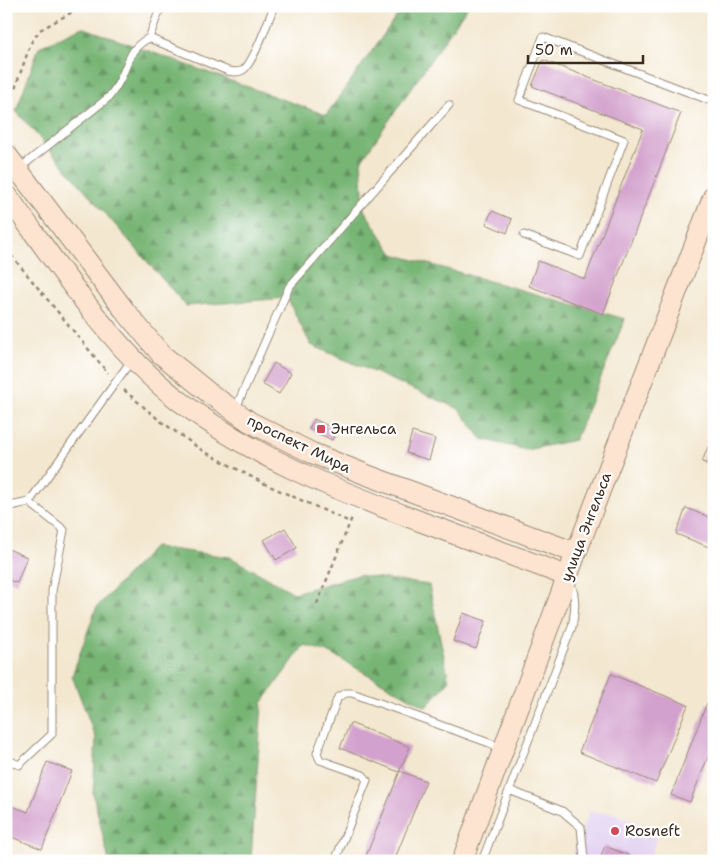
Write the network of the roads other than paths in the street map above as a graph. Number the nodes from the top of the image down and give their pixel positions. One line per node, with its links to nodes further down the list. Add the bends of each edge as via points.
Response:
1 (161, 6): 3 (lane)
2 (274, 6): 3 (lane, via 252,59 244,70 237,72)
3 (149, 38): 7 (lane, via 138,43 129,56 120,81 109,97)
4 (714, 102): 10 (lane, via 542,37 518,100 624,140 580,256)
5 (449, 105): 12 (lane, via 289,287)
6 (6, 154): 7 (street, проспект Мира)
7 (12, 175): 12 (street, проспект Мира, via 161,354)
8 (6, 194): 11 (street, проспект Мира, via 89,307)
9 (714, 195): 15 (street, улица Энгельса)
10 (524, 234)
11 (133, 358): 13 (lane); 16 (street, проспект Мира, via 176,399 239,442 288,467 358,498)
12 (235, 411): 15 (street, проспект Мира, via 312,453 367,476)
13 (29, 502): 14 (lane); 18 (lane, via 64,530 52,592 52,734 19,765)
14 (6, 507)
15 (576, 553): 16 (street, улица Энгельса)
16 (567, 576): 17 (street, улица Энгельса); 19 (lane, via 574,590 576,608 572,627)
17 (504, 748): 20 (lane, via 352,693 342,694 338,697 317,757 363,775 367,780); 21 (street, улица Энгельса)
18 (6, 759)
19 (509, 790): 22 (lane); 23 (lane, via 562,811 581,827)
20 (335, 861)
21 (462, 861)
22 (482, 861)
23 (583, 861)

